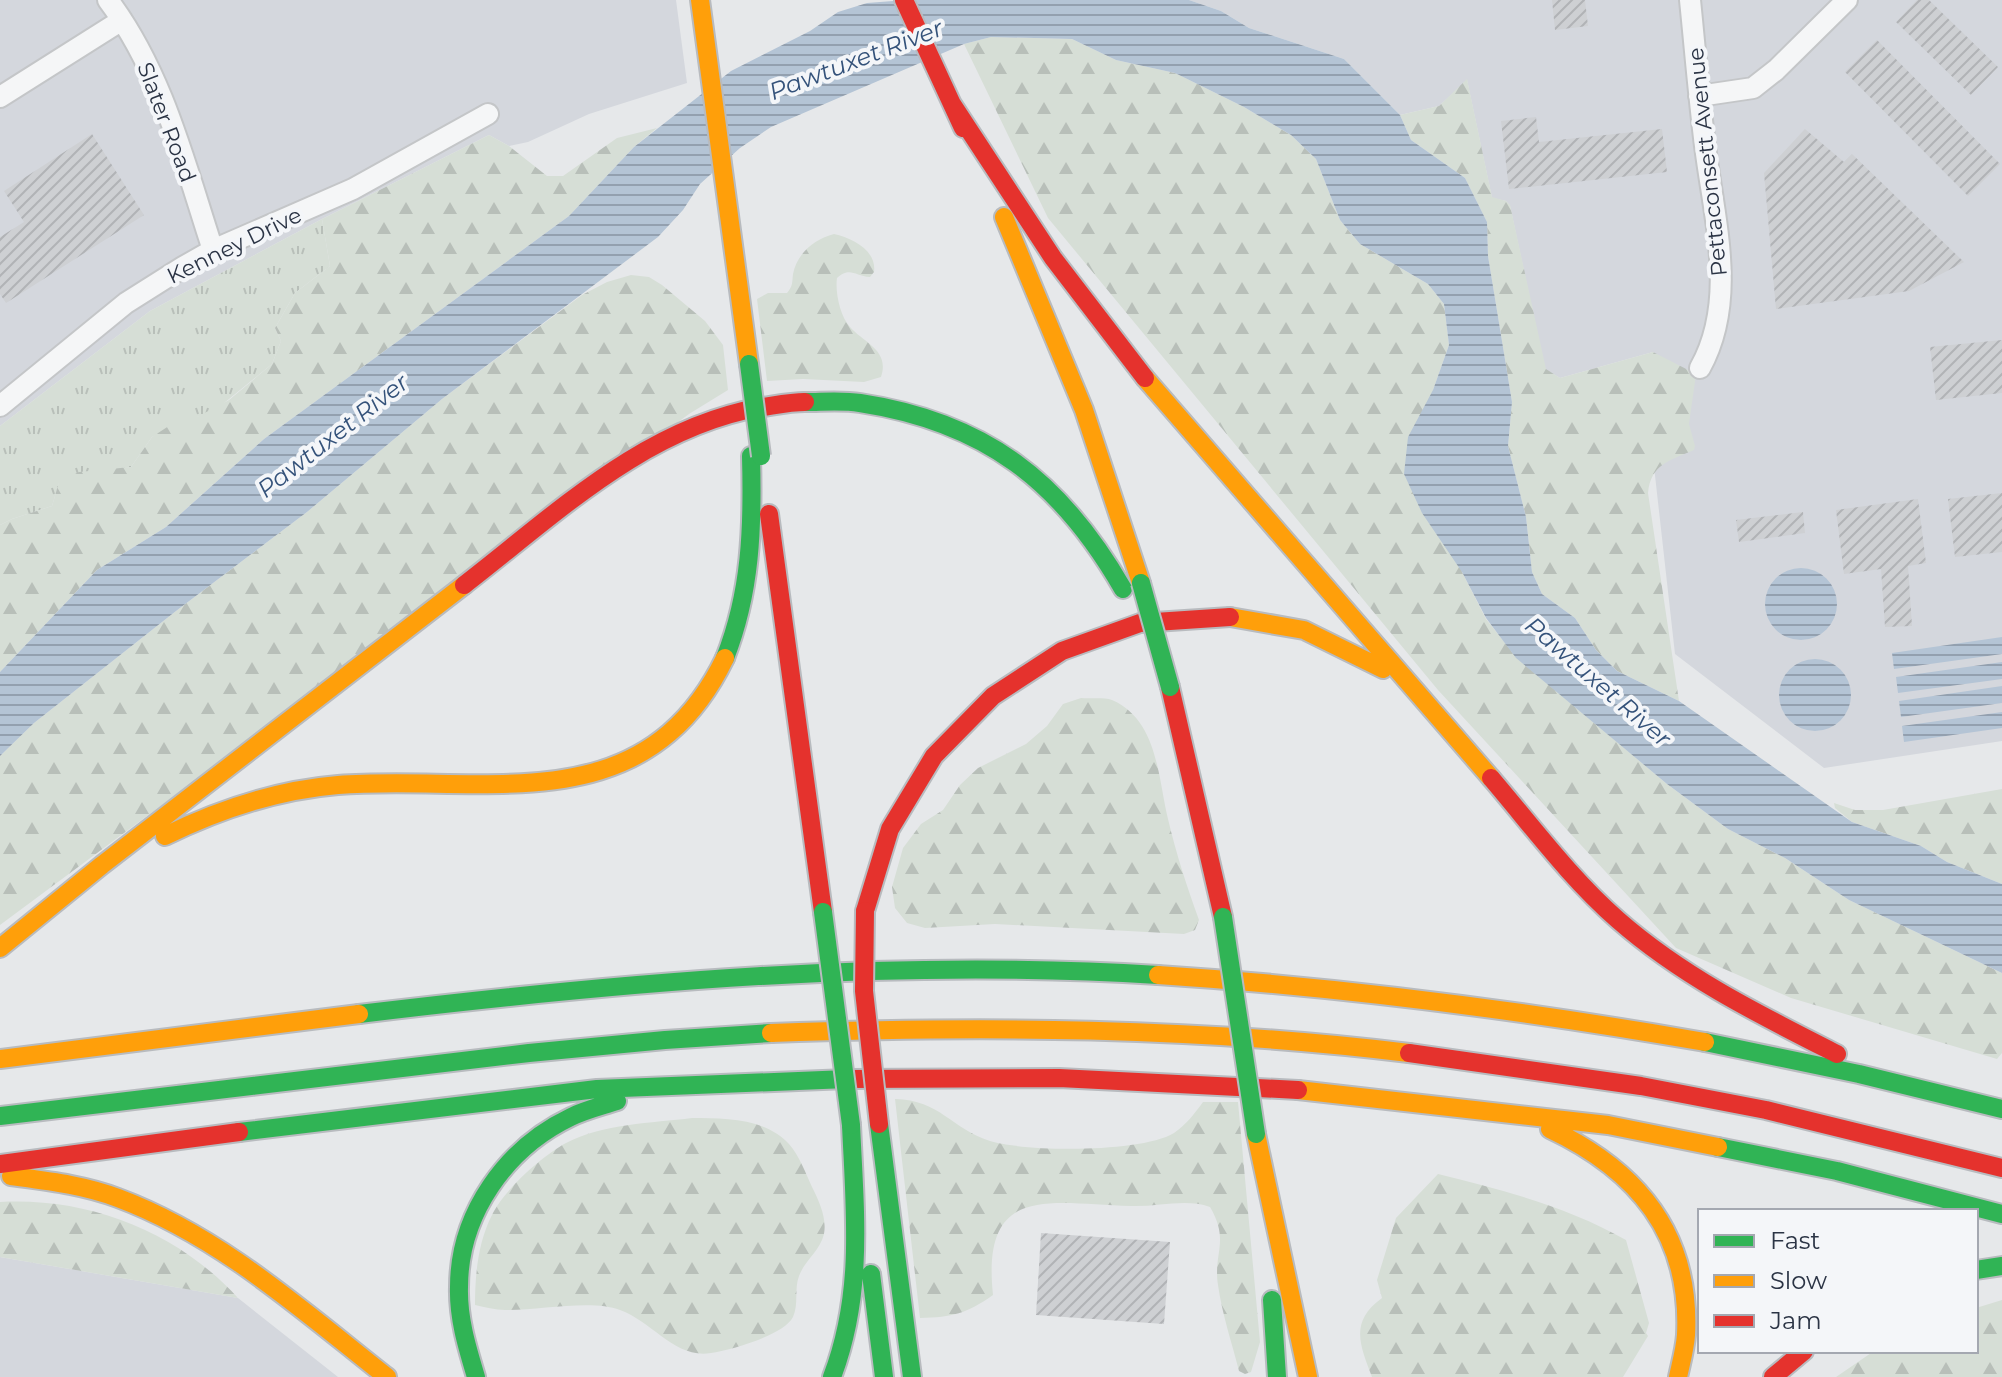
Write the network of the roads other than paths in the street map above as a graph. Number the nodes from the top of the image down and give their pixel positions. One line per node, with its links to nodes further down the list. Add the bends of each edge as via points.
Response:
1 (108, 0): 6 (street, Slater Road)
2 (700, 0): 14 (highway, bridge, via 749,364)
3 (904, 0): 9 (highway)
4 (1690, 0): 7 (street, Pettaconsett Avenue)
5 (1847, 0): 7 (street, via 1753,88)
6 (122, 20): 8 (street); 11 (street, Slater Road, via 164,101)
7 (1699, 96): 12 (street, Pettaconsett Avenue, via 1722,265 1715,337)
8 (0, 97)
9 (952, 104): 15 (highway, via 1057,341 1097,446); 16 (highway, via 1100,323)
10 (488, 114): 11 (street, Kenney Drive, via 353,189)
11 (213, 250): 13 (street, Kenney Drive, via 126,303)
12 (1700, 368)
13 (0, 406)
14 (756, 456): 17 (highway, via 751,556 732,642 704,697 649,750 565,781 349,784 265,796 156,841); 25 (highway, bridge)
15 (1132, 586): 17 (highway, via 1058,499 1013,461 965,432 895,408 843,401 789,401 717,416 668,435 622,463); 26 (highway, bridge, via 1170,687 1201,814 1223,917)
16 (1432, 709): 20 (highway, via 1581,882 1638,938 1719,993); 38 (highway, bridge, via 1399,680 1324,637 1274,622 1198,616 1144,623 1054,655 1009,682 940,748 911,788 876,863 862,942 863,986)
17 (26, 927): 18 (highway)
18 (0, 948)
19 (0, 1059): 20 (highway, via 602,987 818,973 997,970 1217,978 1433,998 1687,1037)
20 (1890, 1080): 22 (highway)
21 (756, 1082): 23 (highway, via 1094,1079 1318,1092); 27 (highway, via 564,1093); 35 (highway, via 599,1106 537,1136 504,1165 475,1208 460,1261 460,1320)
22 (2002, 1109)
23 (1481, 1111): 30 (highway, via 1596,1123 1688,1140 1837,1171); 41 (highway, via 1584,1143 1641,1192 1667,1230 1684,1282 1687,1328)
24 (0, 1116): 28 (highway, via 641,1041 885,1029 1098,1030 1367,1048 1567,1074 1765,1110)
25 (851, 1125): 36 (highway, via 854,1299 849,1335); 37 (highway)
26 (1256, 1134): 39 (highway); 40 (highway)
27 (0, 1164)
28 (2002, 1168)
29 (0, 1176): 34 (highway, via 83,1187 178,1224 234,1260)
30 (2002, 1214)
31 (2002, 1266): 32 (highway)
32 (1978, 1270)
33 (1802, 1353): 42 (highway)
34 (387, 1377)
35 (476, 1377)
36 (832, 1377)
37 (884, 1377)
38 (912, 1377)
39 (1277, 1377)
40 (1308, 1377)
41 (1678, 1377)
42 (1773, 1377)

